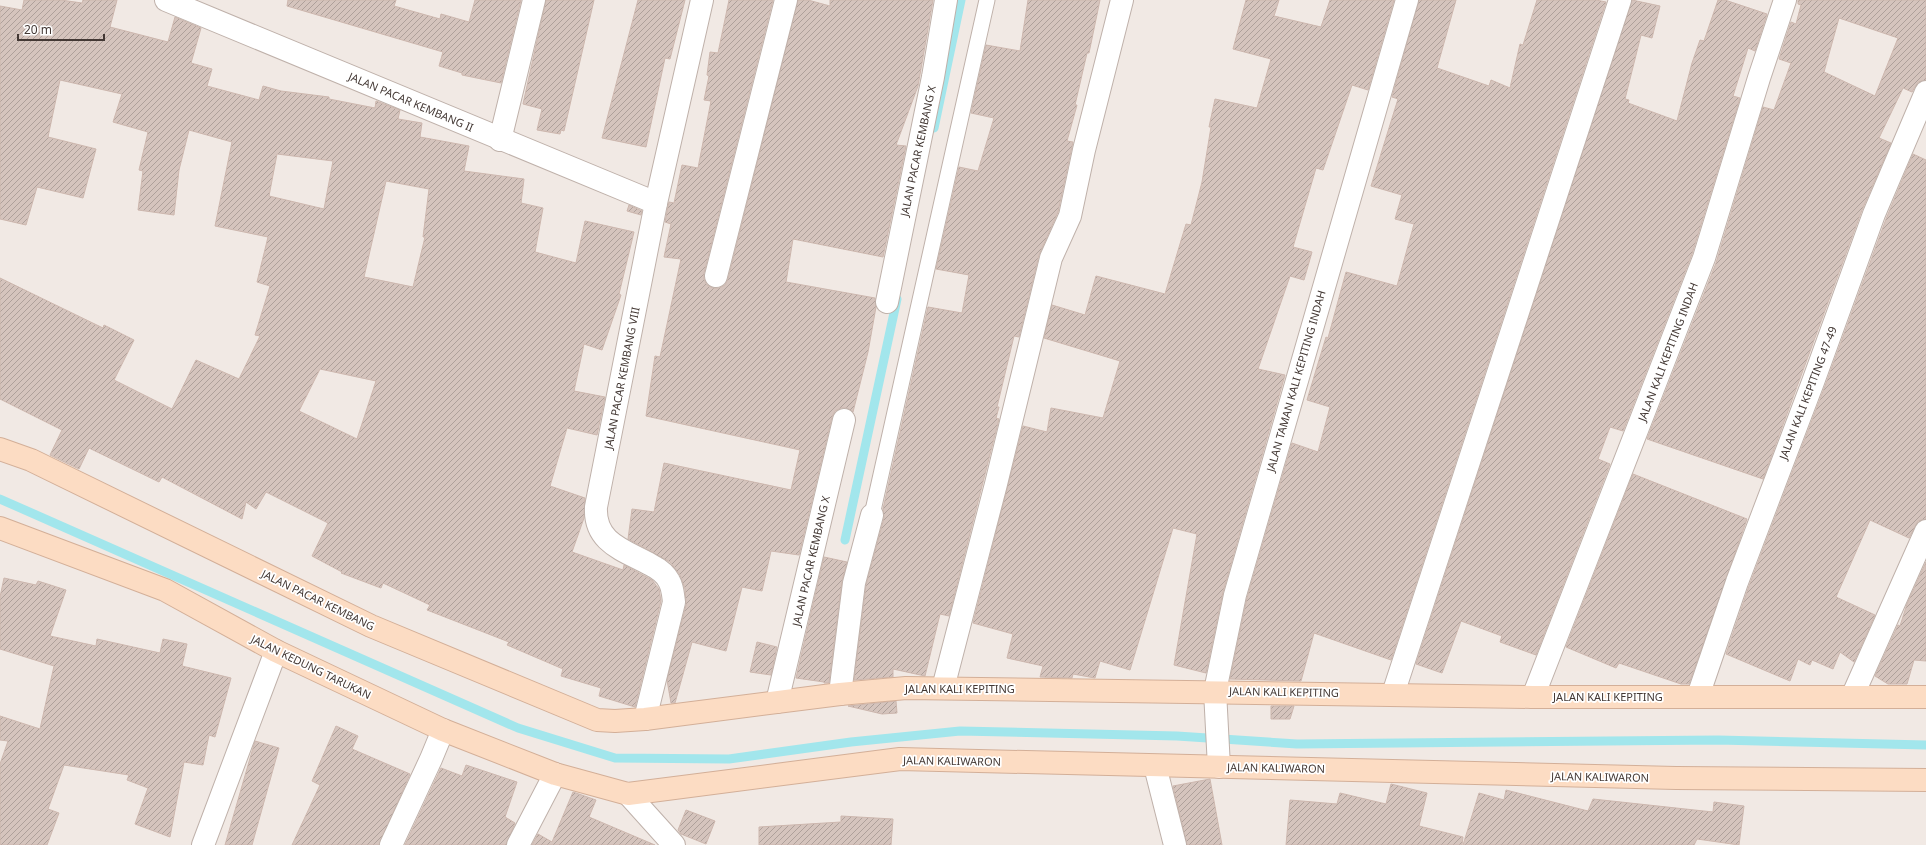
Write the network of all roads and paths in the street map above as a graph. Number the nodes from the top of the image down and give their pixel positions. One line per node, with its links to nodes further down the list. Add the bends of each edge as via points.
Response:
1 (166, 0): 12 (street, JALAN PACAR KEMBANG II, via 241,29)
2 (534, 0): 12 (street)
3 (702, 0): 13 (street, JALAN PACAR KEMBANG VIII)
4 (786, 0): 14 (street)
5 (946, 0): 15 (street, JALAN PACAR KEMBANG X)
6 (987, 0): 18 (lane)
7 (1122, 0): 22 (street, via 1070,216 1052,258)
8 (1407, 0): 25 (street, JALAN TAMAN KALI KEPITING INDAH, via 1235,595)
9 (1620, 0): 24 (street)
10 (1785, 0): 27 (street, JALAN KALI KEPITING INDAH, via 1704,258)
11 (1926, 92): 26 (street, JALAN KALI KEPITING 47-49, via 1874,214)
12 (500, 140): 13 (street, JALAN PACAR KEMBANG II)
13 (656, 203): 31 (street, JALAN PACAR KEMBANG VIII, via 596,507 596,519 605,538 661,570 673,590 674,602)
14 (716, 276)
15 (887, 302)
16 (844, 420): 30 (street, JALAN PACAR KEMBANG X)
17 (0, 449): 31 (main road, JALAN PACAR KEMBANG, via 31,460 364,623 597,720 615,722)
18 (872, 515): 23 (street, via 854,583)
19 (0, 528): 21 (main road, JALAN KEDUNG TARUKAN, via 165,590)
20 (1926, 531): 28 (street)
21 (276, 651): 32 (main road, JALAN KEDUNG TARUKAN); 38 (street)
22 (943, 688): 23 (main road, JALAN KALI KEPITING, via 906,688); 25 (main road, JALAN KALI KEPITING)
23 (840, 694): 30 (main road, JALAN KALI KEPITING)
24 (1393, 694): 25 (main road, JALAN KALI KEPITING); 27 (main road, JALAN KALI KEPITING)
25 (1215, 695): 33 (street, JALAN TAMAN KALI KEPITING INDAH)
26 (1698, 696): 27 (main road, JALAN KALI KEPITING); 28 (main road, JALAN KALI KEPITING)
27 (1533, 697)
28 (1852, 697): 29 (main road, JALAN KALI KEPITING)
29 (1926, 697)
30 (777, 702): 31 (main road, JALAN KALI KEPITING)
31 (645, 719)
32 (443, 730): 35 (main road, JALAN KEDUNG TARUKAN); 39 (street, via 432,759)
33 (1218, 759): 34 (main road, JALAN KALIWARON); 36 (main road, JALAN KALIWARON, via 1676,778)
34 (1156, 766): 37 (main road, JALAN KALIWARON, via 900,759); 42 (street)
35 (555, 774): 37 (main road, JALAN KEDUNG TARUKAN); 40 (street)
36 (1926, 780)
37 (628, 794): 41 (street)
38 (203, 845)
39 (390, 845)
40 (518, 845)
41 (674, 845)
42 (1175, 845)

